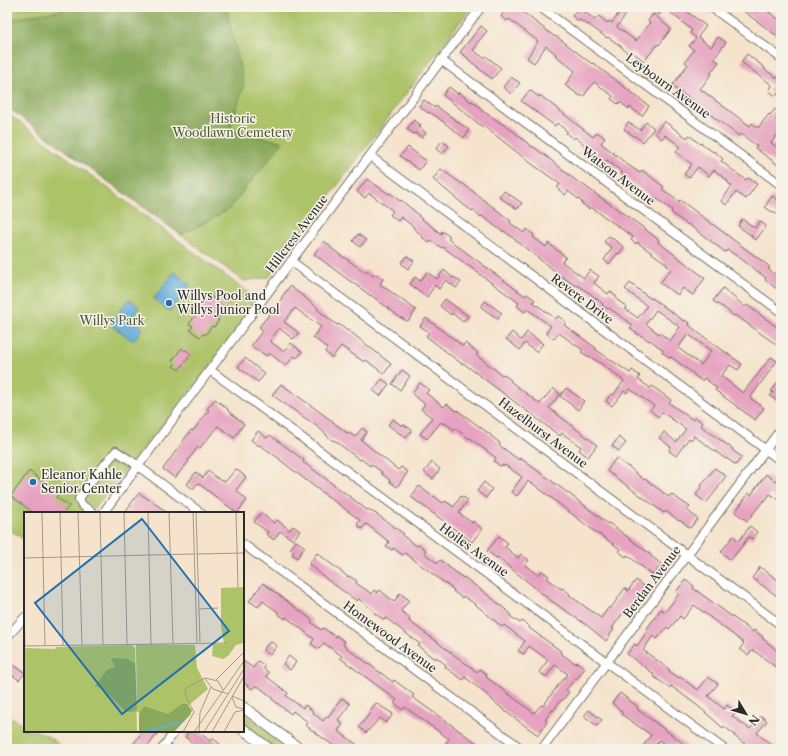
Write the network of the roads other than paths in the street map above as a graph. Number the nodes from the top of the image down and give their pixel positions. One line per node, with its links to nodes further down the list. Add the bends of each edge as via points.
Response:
1 (481, 7): 5 (street, Hillcrest Avenue)
2 (540, 7): 7 (street, Leybourn Avenue)
3 (712, 7): 4 (street)
4 (781, 58)
5 (442, 60): 6 (street, Hillcrest Avenue); 9 (street, Watson Avenue)
6 (370, 156): 8 (street, Hillcrest Avenue); 12 (street, Revere Drive)
7 (781, 185)
8 (291, 261): 10 (street, Hillcrest Avenue); 19 (street, Hazelhurst Avenue)
9 (781, 312)
10 (210, 370): 14 (street, Hillcrest Avenue); 23 (street, Hoiles Avenue)
11 (781, 429): 12 (street, Berdan Avenue)
12 (766, 449): 13 (street, Revere Drive); 19 (street, Berdan Avenue)
13 (781, 460)
14 (138, 466): 15 (street, via 116,451 79,499 82,505); 16 (street, Hillcrest Avenue); 17 (street)
15 (92, 512)
16 (104, 512)
17 (200, 512)
18 (244, 545): 30 (street, Homewood Avenue)
19 (687, 555): 21 (street, Hazelhurst Avenue); 23 (street, Berdan Avenue)
20 (24, 618): 22 (street)
21 (781, 625)
22 (7, 638)
23 (606, 662): 31 (street, Berdan Avenue); 32 (street, Hoiles Avenue)
24 (244, 708): 29 (main road)
25 (244, 731): 28 (main road)
26 (174, 732): 27 (street)
27 (162, 749)
28 (269, 749)
29 (300, 749)
30 (522, 749)
31 (542, 749)
32 (724, 749)

